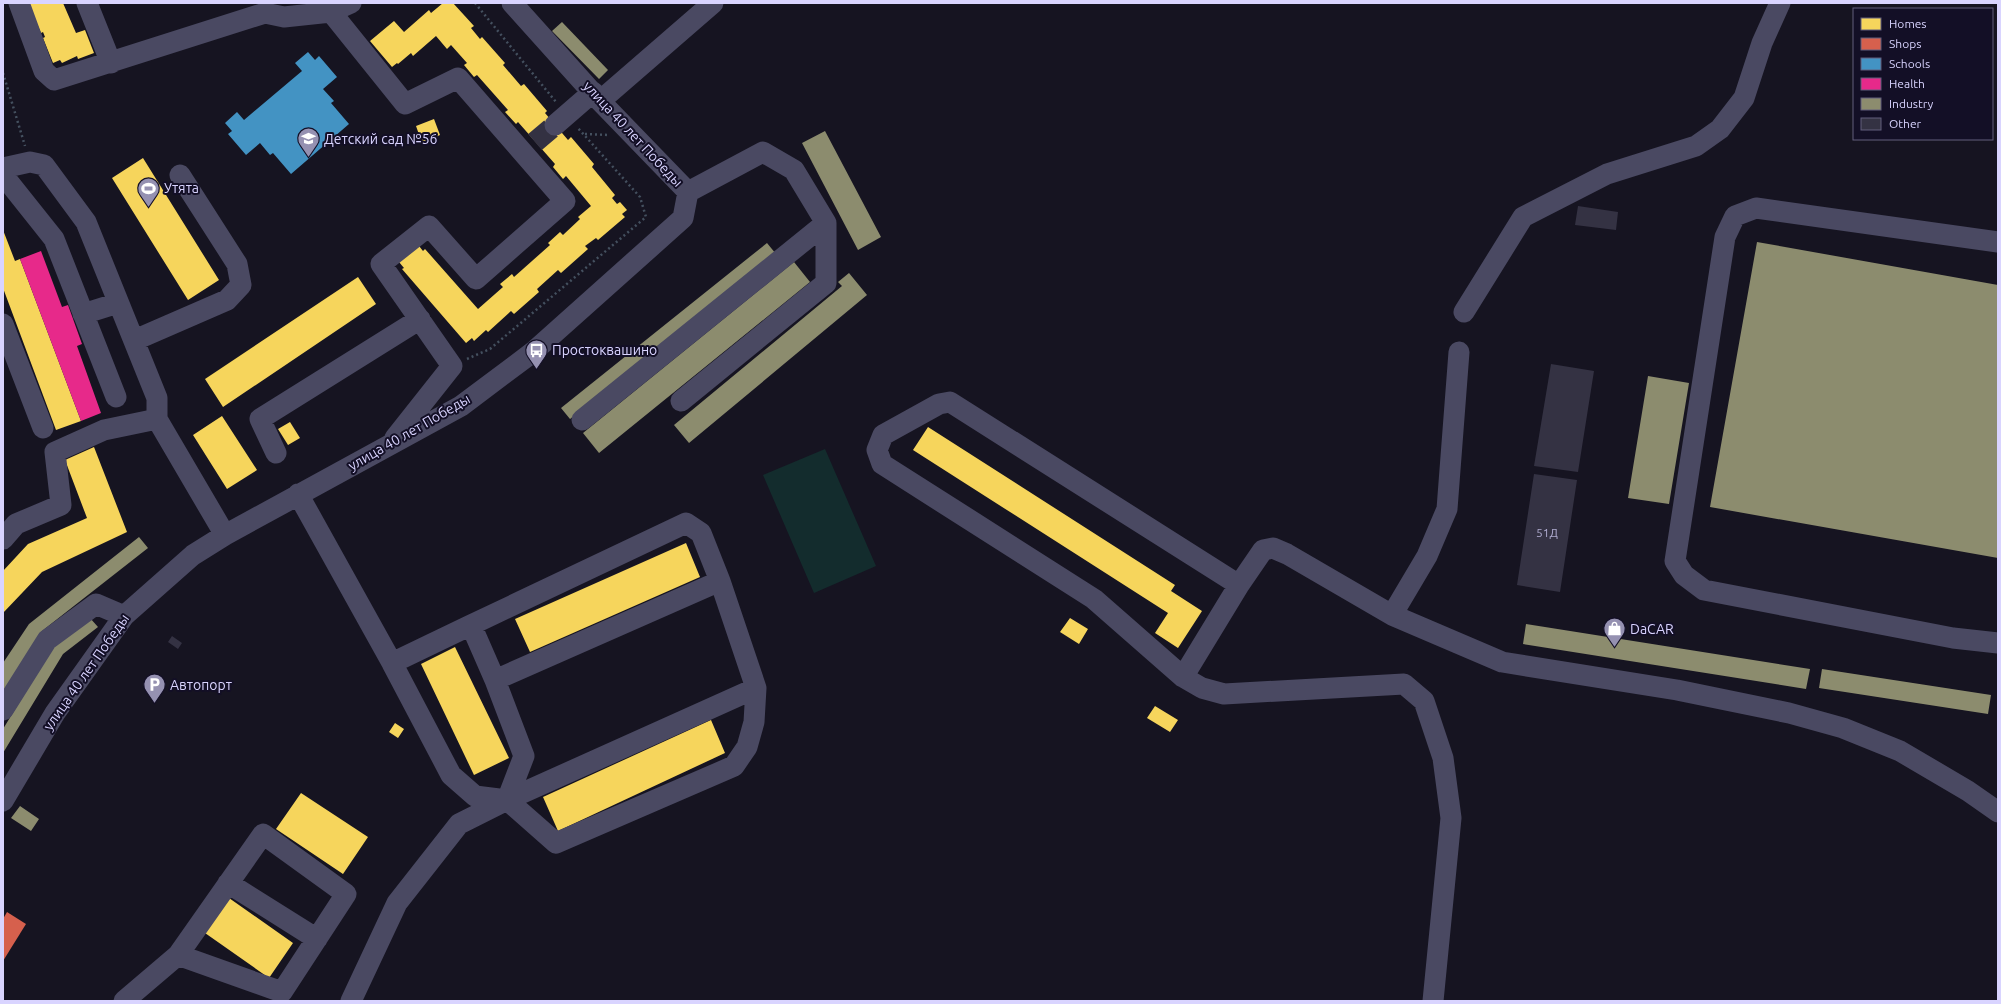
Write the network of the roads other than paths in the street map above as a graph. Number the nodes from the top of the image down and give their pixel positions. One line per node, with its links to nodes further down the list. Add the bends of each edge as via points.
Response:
1 (19, 3): 9 (street, via 44,71 54,80)
2 (87, 3): 9 (street)
3 (351, 3): 8 (street)
4 (512, 3): 10 (street, улица 40 лет Победы)
5 (713, 3): 10 (street)
6 (1780, 3): 19 (street, via 1762,43 1744,98 1720,129 1696,146 1607,174 1523,217)
7 (282, 10): 8 (street); 9 (street, via 265,13)
8 (331, 12): 21 (street, via 405,104 458,78 529,148 565,201 476,279 429,226 381,264)
9 (112, 63)
10 (597, 97): 11 (street); 15 (street, улица 40 лет Победы)
11 (555, 125)
12 (3, 168): 18 (street, via 30,162 44,165 86,222)
13 (3, 175): 20 (street, via 54,238)
14 (180, 175): 23 (street, via 237,264 242,285 227,300)
15 (688, 192): 16 (street, via 764,152 794,170); 30 (street, улица 40 лет Победы, via 683,218 532,352 461,406)
16 (826, 223): 26 (street, via 826,283); 28 (street)
17 (1998, 242): 40 (street, via 1756,208 1735,216 1725,237 1675,561 1684,575 1704,590 1953,638)
18 (118, 302): 20 (street); 23 (street)
19 (1464, 312)
20 (83, 314): 25 (street)
21 (420, 319): 30 (street, via 452,366); 31 (street, via 260,419)
22 (3, 324): 29 (street)
23 (135, 340): 27 (street, via 158,398)
24 (1459, 352): 37 (street, via 1447,509 1427,556)
25 (116, 397)
26 (681, 401)
27 (157, 419): 33 (street); 34 (street, via 104,430 55,452 61,505 16,524)
28 (582, 420)
29 (44, 428)
30 (390, 445): 32 (street, улица 40 лет Победы)
31 (276, 453)
32 (298, 494): 33 (street, улица 40 лет Победы); 41 (street)
33 (225, 535): 38 (street, улица 40 лет Победы, via 193,555)
34 (3, 539)
35 (720, 581): 39 (street, via 701,533 686,523); 43 (street); 44 (street)
36 (1239, 586): 37 (street, via 1263,550 1273,548); 42 (street); 42 (street, via 950,402 939,404 883,435 877,450 882,464 1094,599)
37 (1392, 615): 48 (street, via 1502,662 1677,690 1789,712 1843,728 1900,752 1968,791)
38 (124, 616): 45 (street, via 96,604 47,640); 47 (street, улица 40 лет Победы, via 55,713)
39 (471, 625): 41 (street); 43 (street)
40 (1998, 643)
41 (392, 663): 46 (street, via 451,775 475,796)
42 (1183, 677): 54 (street, via 1202,688 1224,694 1404,684 1424,701 1443,758 1451,818)
43 (495, 680): 46 (street, via 524,756)
44 (756, 688): 46 (street); 46 (street, via 754,722 747,747 734,766 556,842)
45 (3, 710)
46 (507, 800): 53 (street, via 459,824 397,903)
47 (3, 801)
48 (1998, 812)
49 (228, 883): 50 (street); 50 (street, via 263,834 346,894); 51 (street)
50 (317, 939): 51 (street, via 282,992)
51 (178, 955): 52 (street)
52 (124, 1001)
53 (351, 1001)
54 (1433, 1001)

